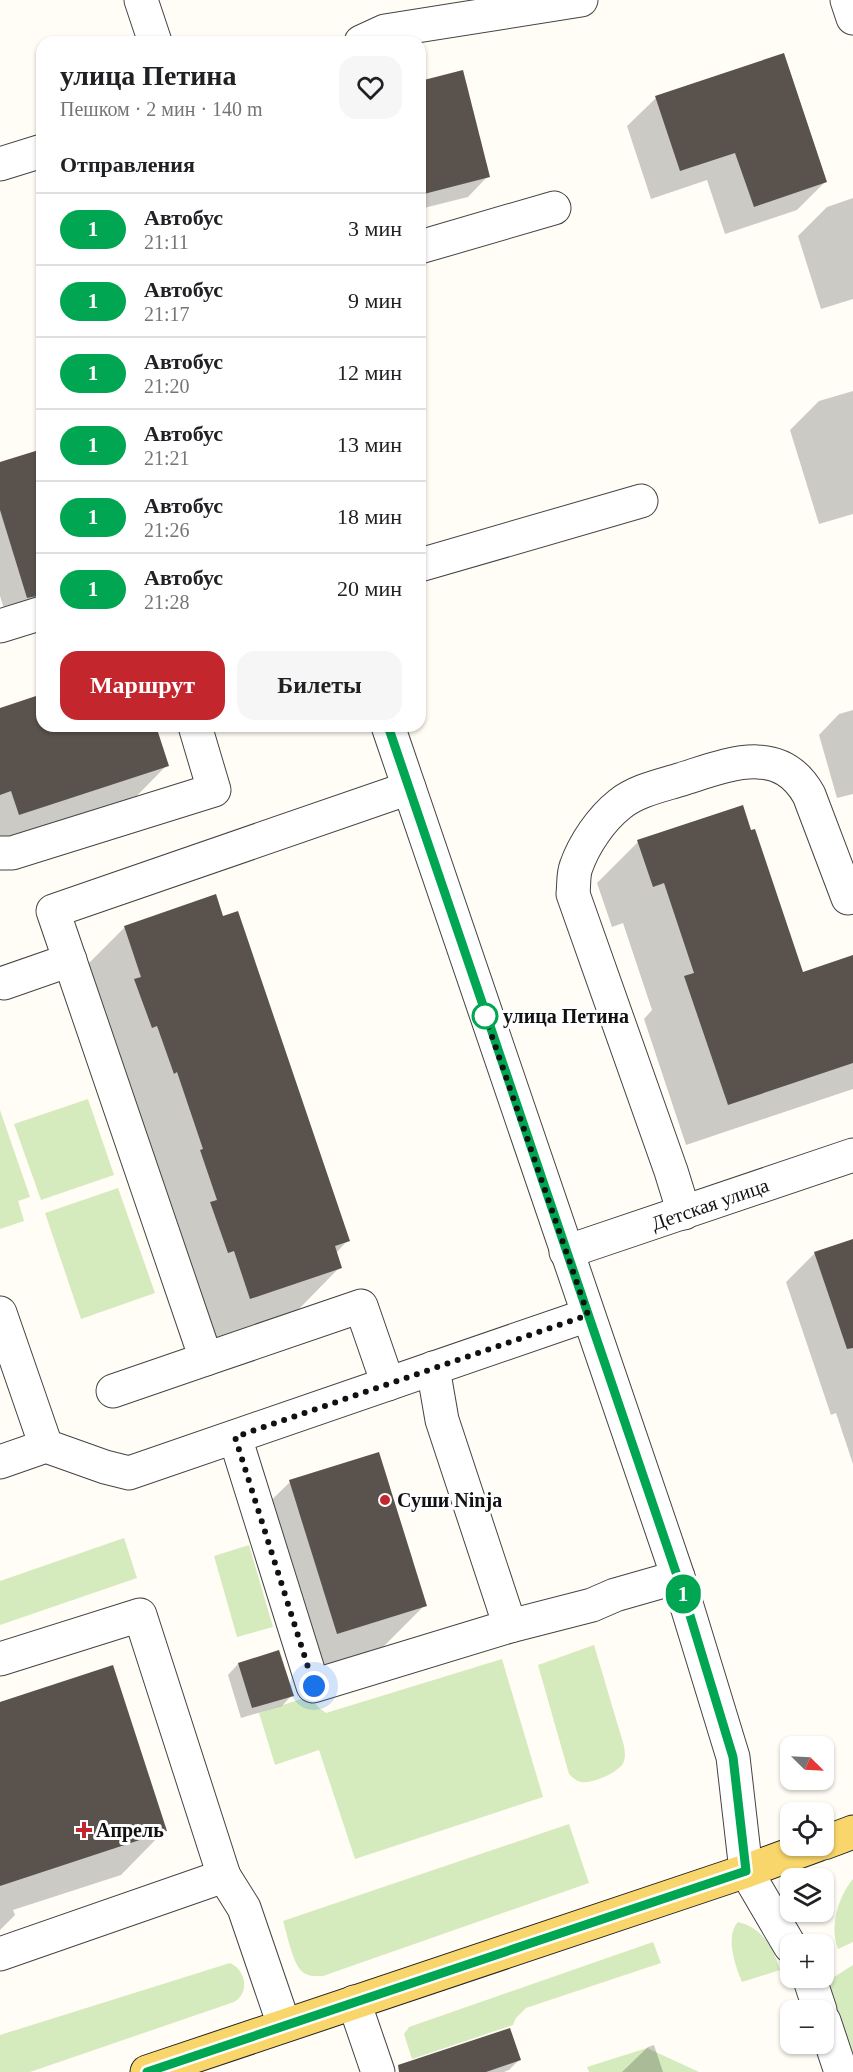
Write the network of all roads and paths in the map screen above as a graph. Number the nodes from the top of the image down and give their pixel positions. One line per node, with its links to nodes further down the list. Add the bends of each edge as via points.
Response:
1 (141, 0): 5 (street)
2 (581, 0): 6 (street, via 385,31)
3 (847, 0): 4 (street)
4 (853, 18)
5 (152, 36)
6 (374, 36)
7 (36, 153): 8 (street)
8 (0, 164)
9 (554, 208): 10 (street)
10 (426, 245)
11 (641, 501): 12 (street)
12 (426, 563)
13 (36, 615): 14 (street)
14 (0, 626)
15 (197, 732): 18 (street, via 214,790 12,853)
16 (390, 732): 17 (street)
17 (409, 788): 20 (street, via 53,910); 24 (street)
18 (0, 853)
19 (853, 896): 23 (street, via 848,898 804,784 780,767 763,762 737,762 642,792 620,803 587,844 575,869 573,894)
20 (69, 960): 21 (street); 27 (street)
21 (4, 983)
22 (853, 1155): 23 (street, Детская улица)
23 (684, 1213): 24 (street, Детская улица)
24 (566, 1252): 26 (street)
25 (0, 1313): 32 (street)
26 (588, 1315): 28 (street); 34 (street)
27 (206, 1359): 29 (street, via 361,1306); 30 (street)
28 (433, 1368): 29 (street); 35 (street, via 442,1420)
29 (388, 1384): 31 (street)
30 (113, 1391)
31 (235, 1437): 32 (street, via 129,1473); 35 (street, via 314,1686)
32 (46, 1446): 33 (street)
33 (0, 1462)
34 (678, 1577): 35 (street); 40 (street, via 733,1757)
35 (510, 1626)
36 (0, 1659): 41 (street, via 140,1615)
37 (853, 1832): 38 (main road)
38 (834, 1839)
39 (788, 1856): 40 (main road)
40 (746, 1871): 42 (street); 44 (main road)
41 (224, 1876): 43 (street); 45 (street, via 244,1908)
42 (783, 1934)
43 (0, 1954)
44 (354, 2002): 45 (main road); 48 (street)
45 (284, 2025): 47 (main road)
46 (834, 2051): 49 (street)
47 (147, 2072)
48 (378, 2072)
49 (841, 2072)

